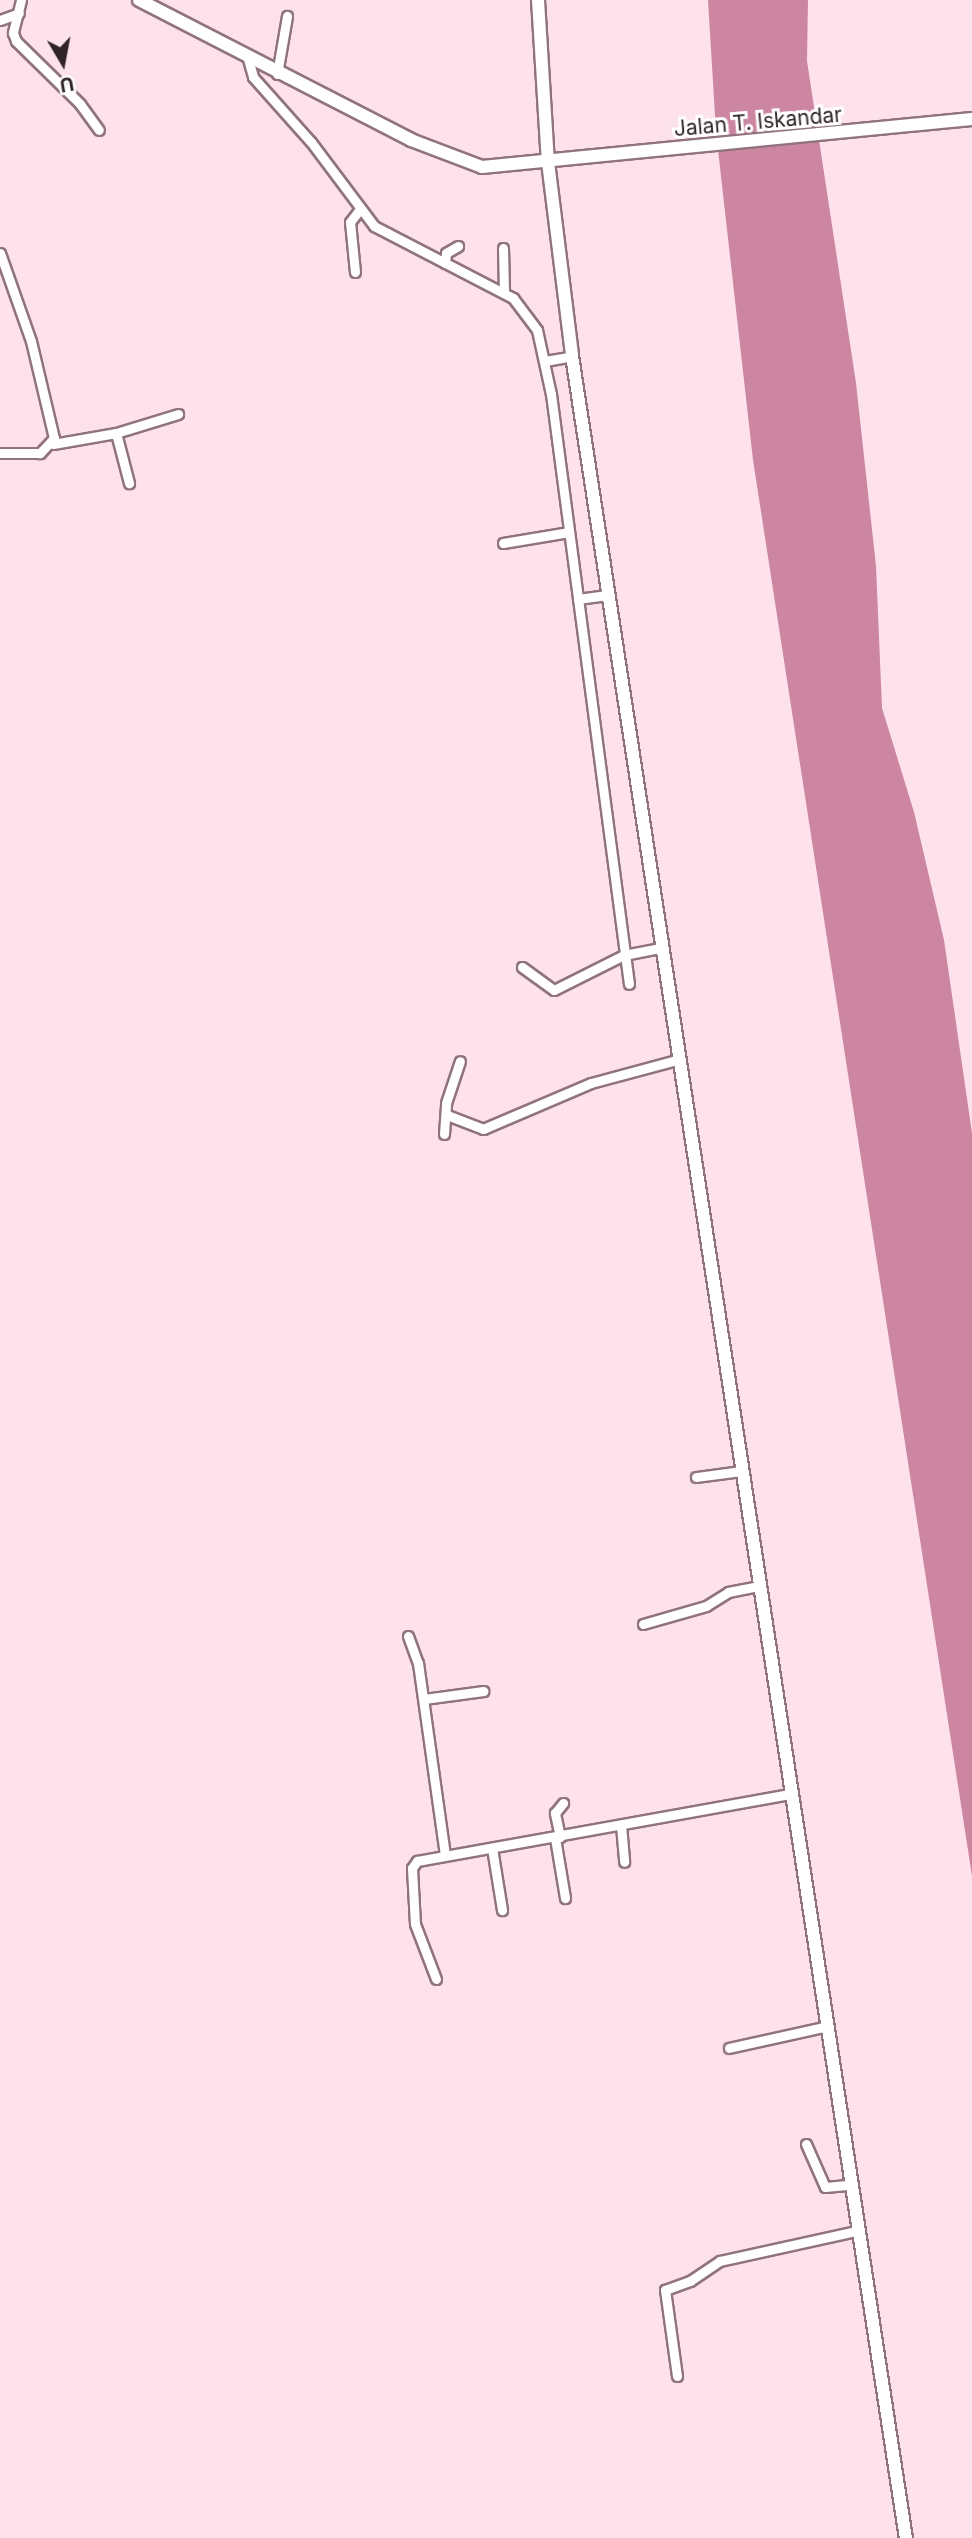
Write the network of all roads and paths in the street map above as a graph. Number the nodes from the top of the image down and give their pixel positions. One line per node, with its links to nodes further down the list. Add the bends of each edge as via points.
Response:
1 (21, 0): 4 (street)
2 (139, 0): 7 (street, Jalan T. Iskandar)
3 (538, 0): 11 (street)
4 (19, 13): 6 (street); 10 (street, via 13,33 16,41 49,78 74,97)
5 (287, 16): 8 (street)
6 (0, 20)
7 (248, 59): 8 (street, Jalan T. Iskandar); 12 (street, via 253,77 311,142)
8 (277, 74): 11 (street, Jalan T. Iskandar, via 471,165)
9 (972, 119): 11 (street, Jalan T. Iskandar)
10 (99, 130)
11 (548, 162): 19 (street)
12 (360, 209): 16 (street, via 381,232); 17 (street, via 350,222)
13 (458, 246): 16 (street, via 446,253)
14 (503, 248): 18 (street)
15 (0, 253): 23 (street, via 50,404)
16 (445, 264): 18 (street)
17 (355, 272)
18 (504, 292): 20 (street, via 530,315)
19 (572, 356): 20 (street); 28 (street)
20 (545, 361): 26 (street)
21 (178, 414): 22 (street)
22 (116, 433): 23 (street); 25 (street)
23 (53, 444): 24 (street, via 40,453)
24 (0, 453)
25 (129, 483)
26 (569, 532): 27 (street); 29 (street)
27 (503, 543)
28 (603, 595): 29 (street); 30 (street)
29 (579, 599): 31 (street)
30 (657, 949): 31 (street); 34 (street)
31 (626, 954): 32 (street, via 554,990); 33 (street)
32 (522, 967)
33 (629, 984)
34 (677, 1060): 36 (street, via 591,1083 482,1129); 38 (street)
35 (460, 1061): 36 (street)
36 (447, 1115): 37 (street)
37 (444, 1134)
38 (741, 1471): 39 (street); 40 (street)
39 (696, 1477)
40 (755, 1587): 41 (street, via 728,1592 706,1606); 45 (street)
41 (643, 1625)
42 (408, 1636): 44 (street)
43 (483, 1691): 44 (street)
44 (424, 1699): 50 (street)
45 (786, 1795): 47 (street); 55 (street)
46 (563, 1803): 48 (street, via 555,1813)
47 (621, 1825): 48 (street); 51 (street)
48 (557, 1837): 49 (street); 52 (street)
49 (492, 1848): 50 (street); 53 (street)
50 (445, 1856): 54 (street, via 417,1861 412,1868 415,1924)
51 (624, 1862)
52 (565, 1898)
53 (502, 1910)
54 (436, 1979)
55 (828, 2026): 56 (street); 58 (street)
56 (729, 2048)
57 (806, 2144): 58 (street, via 821,2182 829,2189)
58 (845, 2186): 59 (street)
59 (854, 2232): 60 (street, via 720,2261 691,2281 665,2290); 61 (street)
60 (677, 2376)
61 (906, 2538)

